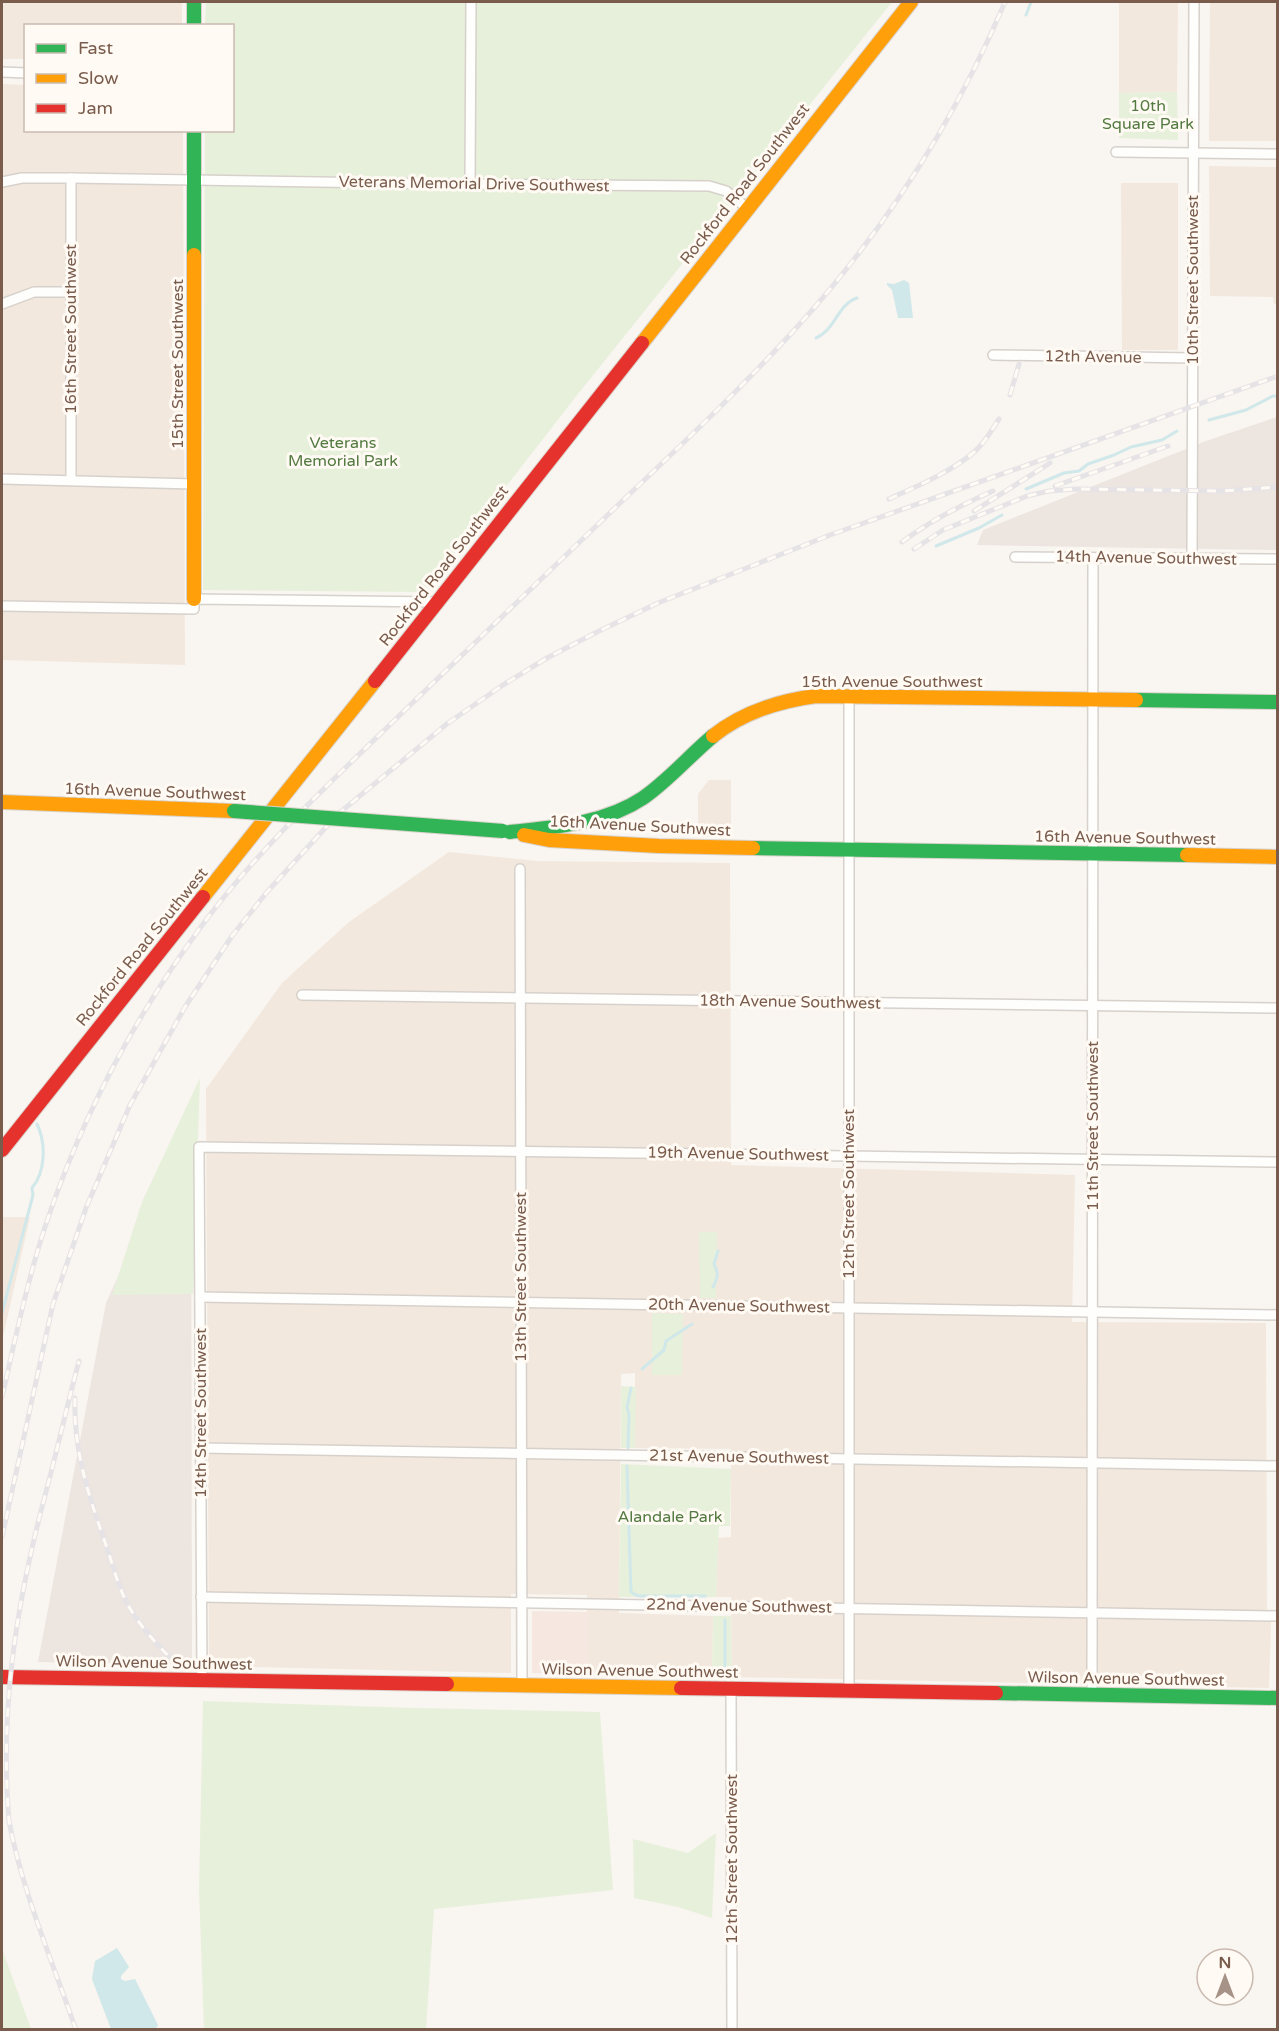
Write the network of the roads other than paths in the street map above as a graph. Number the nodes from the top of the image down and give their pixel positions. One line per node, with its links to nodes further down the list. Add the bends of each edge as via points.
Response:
1 (194, 2): 5 (main road)
2 (471, 2): 15 (street)
3 (910, 2): 16 (main road, Rockford Road Southwest)
4 (1194, 2): 10 (street, 10th Street Southwest)
5 (194, 24)
6 (2, 72): 7 (street)
7 (24, 73)
8 (194, 132): 13 (main road, 15th Street Southwest)
9 (1116, 152): 10 (street)
10 (1194, 153): 11 (street); 20 (street, 10th Street Southwest)
11 (1278, 154)
12 (71, 178): 13 (street, Veterans Memorial Drive Southwest); 14 (street, Veterans Memorial Drive Southwest); 17 (street, 16th Street Southwest)
13 (194, 180): 15 (street, Veterans Memorial Drive Southwest); 23 (main road, 15th Street Southwest)
14 (2, 182)
15 (471, 185): 16 (street, Veterans Memorial Drive Southwest, via 709,186 726,191)
16 (747, 208): 29 (main road, Rockford Road Southwest)
17 (71, 292): 18 (street, via 34,292); 22 (street, 16th Street Southwest)
18 (2, 304)
19 (993, 355): 20 (street, 12th Avenue)
20 (1193, 358): 26 (street, 10th Street Southwest)
21 (2, 479): 22 (street)
22 (71, 480): 23 (street)
23 (194, 484): 28 (main road, 15th Street Southwest)
24 (1016, 557): 25 (street, 14th Avenue Southwest)
25 (1094, 558): 26 (street, 14th Avenue Southwest); 32 (street, 11th Street Southwest)
26 (1192, 558): 27 (street, 14th Avenue Southwest)
27 (1278, 559)
28 (194, 598): 29 (street); 30 (street, via 194,609)
29 (438, 602): 46 (main road, Rockford Road Southwest)
30 (2, 606)
31 (849, 697): 32 (main road, 15th Avenue Southwest); 35 (main road, 15th Avenue Southwest, via 792,698 764,705 715,734 660,787 631,806 596,819); 36 (street, 12th Street Southwest)
32 (1094, 699): 33 (main road, 15th Avenue Southwest); 37 (street, 11th Street Southwest)
33 (1278, 702)
34 (2, 802): 35 (main road, 16th Avenue Southwest, bridge, via 234,811)
35 (506, 832): 36 (main road, 16th Avenue Southwest, via 594,843)
36 (849, 850): 37 (main road, 16th Avenue Southwest); 42 (street, 12th Street Southwest)
37 (1094, 854): 38 (main road, 16th Avenue Southwest); 43 (street, 11th Street Southwest)
38 (1278, 857)
39 (520, 869): 41 (street, 13th Street Southwest)
40 (302, 995): 41 (street, 18th Avenue Southwest)
41 (520, 998): 42 (street, 18th Avenue Southwest); 47 (street, 13th Street Southwest)
42 (849, 1003): 43 (street, 18th Avenue Southwest); 48 (street, 12th Street Southwest)
43 (1093, 1006): 44 (street, 18th Avenue Southwest); 49 (street, 11th Street Southwest)
44 (1278, 1008)
45 (200, 1146): 47 (street, 19th Avenue Southwest); 51 (street, 14th Street Southwest)
46 (2, 1150)
47 (521, 1151): 48 (street, 19th Avenue Southwest); 52 (street, 13th Street Southwest)
48 (849, 1156): 49 (street, 19th Avenue Southwest); 53 (street, 12th Street Southwest)
49 (1093, 1159): 50 (street, 19th Avenue Southwest); 54 (street, 11th Street Southwest)
50 (1278, 1162)
51 (200, 1297): 52 (street, 20th Avenue Southwest); 56 (street, 14th Street Southwest)
52 (521, 1303): 53 (street, 20th Avenue Southwest); 57 (street, 13th Street Southwest)
53 (849, 1308): 54 (street, 20th Avenue Southwest); 58 (street, 12th Street Southwest)
54 (1092, 1311): 55 (street, 20th Avenue Southwest); 59 (street, 11th Street Southwest)
55 (1278, 1314)
56 (201, 1448): 57 (street, 21st Avenue Southwest); 61 (street, 14th Street Southwest)
57 (522, 1454): 58 (street, 21st Avenue Southwest); 62 (street, 13th Street Southwest)
58 (849, 1459): 59 (street, 21st Avenue Southwest); 63 (street, 12th Street Southwest)
59 (1092, 1463): 60 (street, 21st Avenue Southwest); 64 (street, 11th Street Southwest)
60 (1278, 1466)
61 (201, 1597): 62 (street, 22nd Avenue Southwest); 67 (street, 14th Street Southwest)
62 (522, 1602): 63 (street, 22nd Avenue Southwest); 68 (street, 13th Street Southwest)
63 (849, 1608): 64 (street, 22nd Avenue Southwest); 70 (street, 12th Street Southwest)
64 (1092, 1612): 65 (street, 22nd Avenue Southwest); 71 (street, 11th Street Southwest)
65 (1278, 1616)
66 (2, 1677): 67 (main road, Wilson Avenue Southwest)
67 (202, 1680): 68 (main road, Wilson Avenue Southwest)
68 (522, 1685): 69 (main road, Wilson Avenue Southwest)
69 (731, 1689): 70 (main road, Wilson Avenue Southwest); 73 (street, 12th Street Southwest)
70 (849, 1691): 71 (main road, Wilson Avenue Southwest)
71 (1092, 1695): 72 (main road, Wilson Avenue Southwest)
72 (1278, 1698)
73 (732, 2030)

